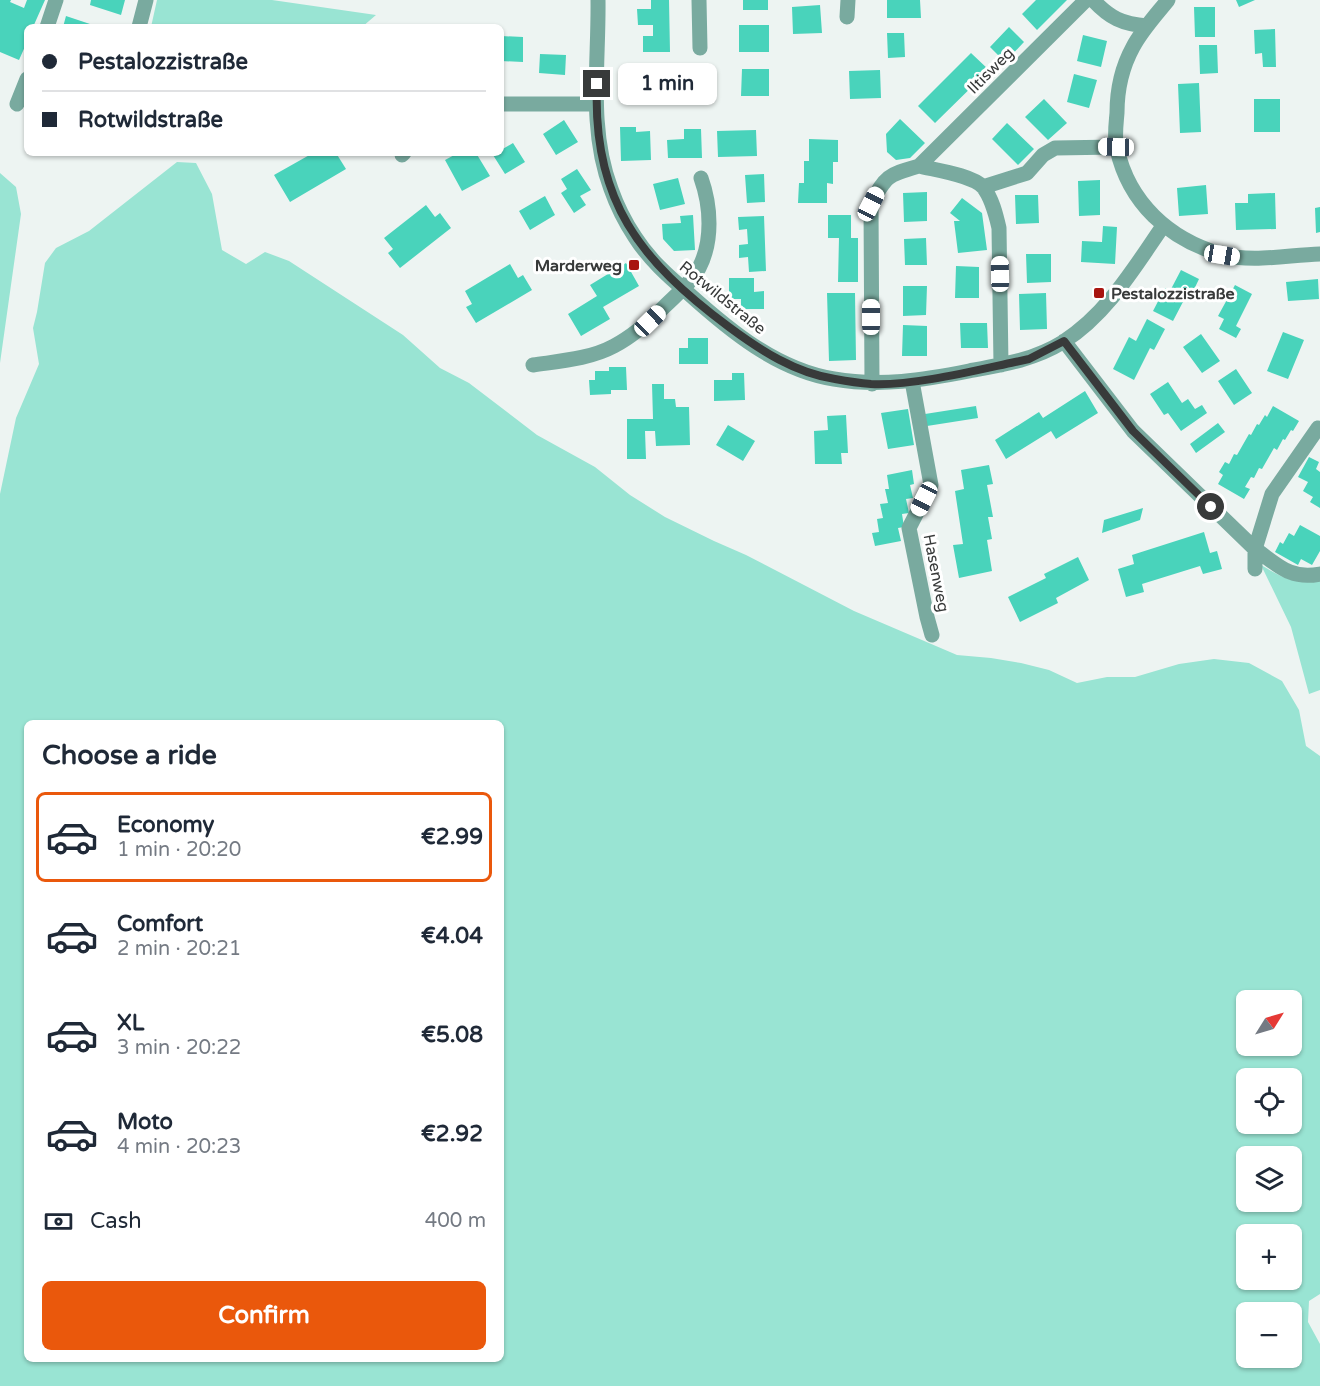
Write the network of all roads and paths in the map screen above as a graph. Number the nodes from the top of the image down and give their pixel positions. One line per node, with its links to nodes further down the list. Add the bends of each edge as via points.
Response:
1 (56, 0): 10 (street)
2 (146, 0): 11 (street)
3 (598, 0): 16 (street, Rotwildstraße)
4 (699, 0): 13 (street)
5 (848, 0): 9 (street)
6 (1086, 0): 19 (street, Iltisweg)
7 (1093, 0): 12 (street, via 1118,21)
8 (1168, 0): 12 (street)
9 (847, 17)
10 (48, 24)
11 (140, 24)
12 (1147, 26): 18 (street, via 1121,77)
13 (700, 48)
14 (24, 86): 15 (street)
15 (17, 104)
16 (596, 104): 17 (street); 24 (street, Rotwildstraße, via 602,156 622,215 647,253)
17 (504, 105)
18 (1116, 147): 21 (street, via 1055,148 1043,155 1028,173); 22 (street, via 1131,186)
19 (919, 166): 21 (street, via 969,179); 29 (street, via 891,174 871,204)
20 (701, 178): 24 (street, via 709,214 706,248 699,269)
21 (983, 187): 27 (street, via 999,228)
22 (1163, 226): 23 (street, via 1191,244 1222,255 1248,259); 25 (street, Rotwildstraße, via 1107,304)
23 (1320, 254)
24 (683, 288): 26 (street, via 650,321 614,346 576,359); 29 (street, Rotwildstraße, via 757,348 795,368 831,379)
25 (1064, 341): 27 (street, Rotwildstraße, via 1029,359); 31 (street, via 1133,431)
26 (533, 365)
27 (1001, 365): 28 (street, Rotwildstraße)
28 (912, 381): 29 (street, Rotwildstraße); 34 (street, Hasenweg, via 931,485 909,528)
29 (872, 384)
30 (1318, 428): 31 (street, via 1272,494)
31 (1255, 549): 32 (street); 33 (street, via 1287,572 1305,577)
32 (1255, 569)
33 (1320, 574)
34 (932, 635)

